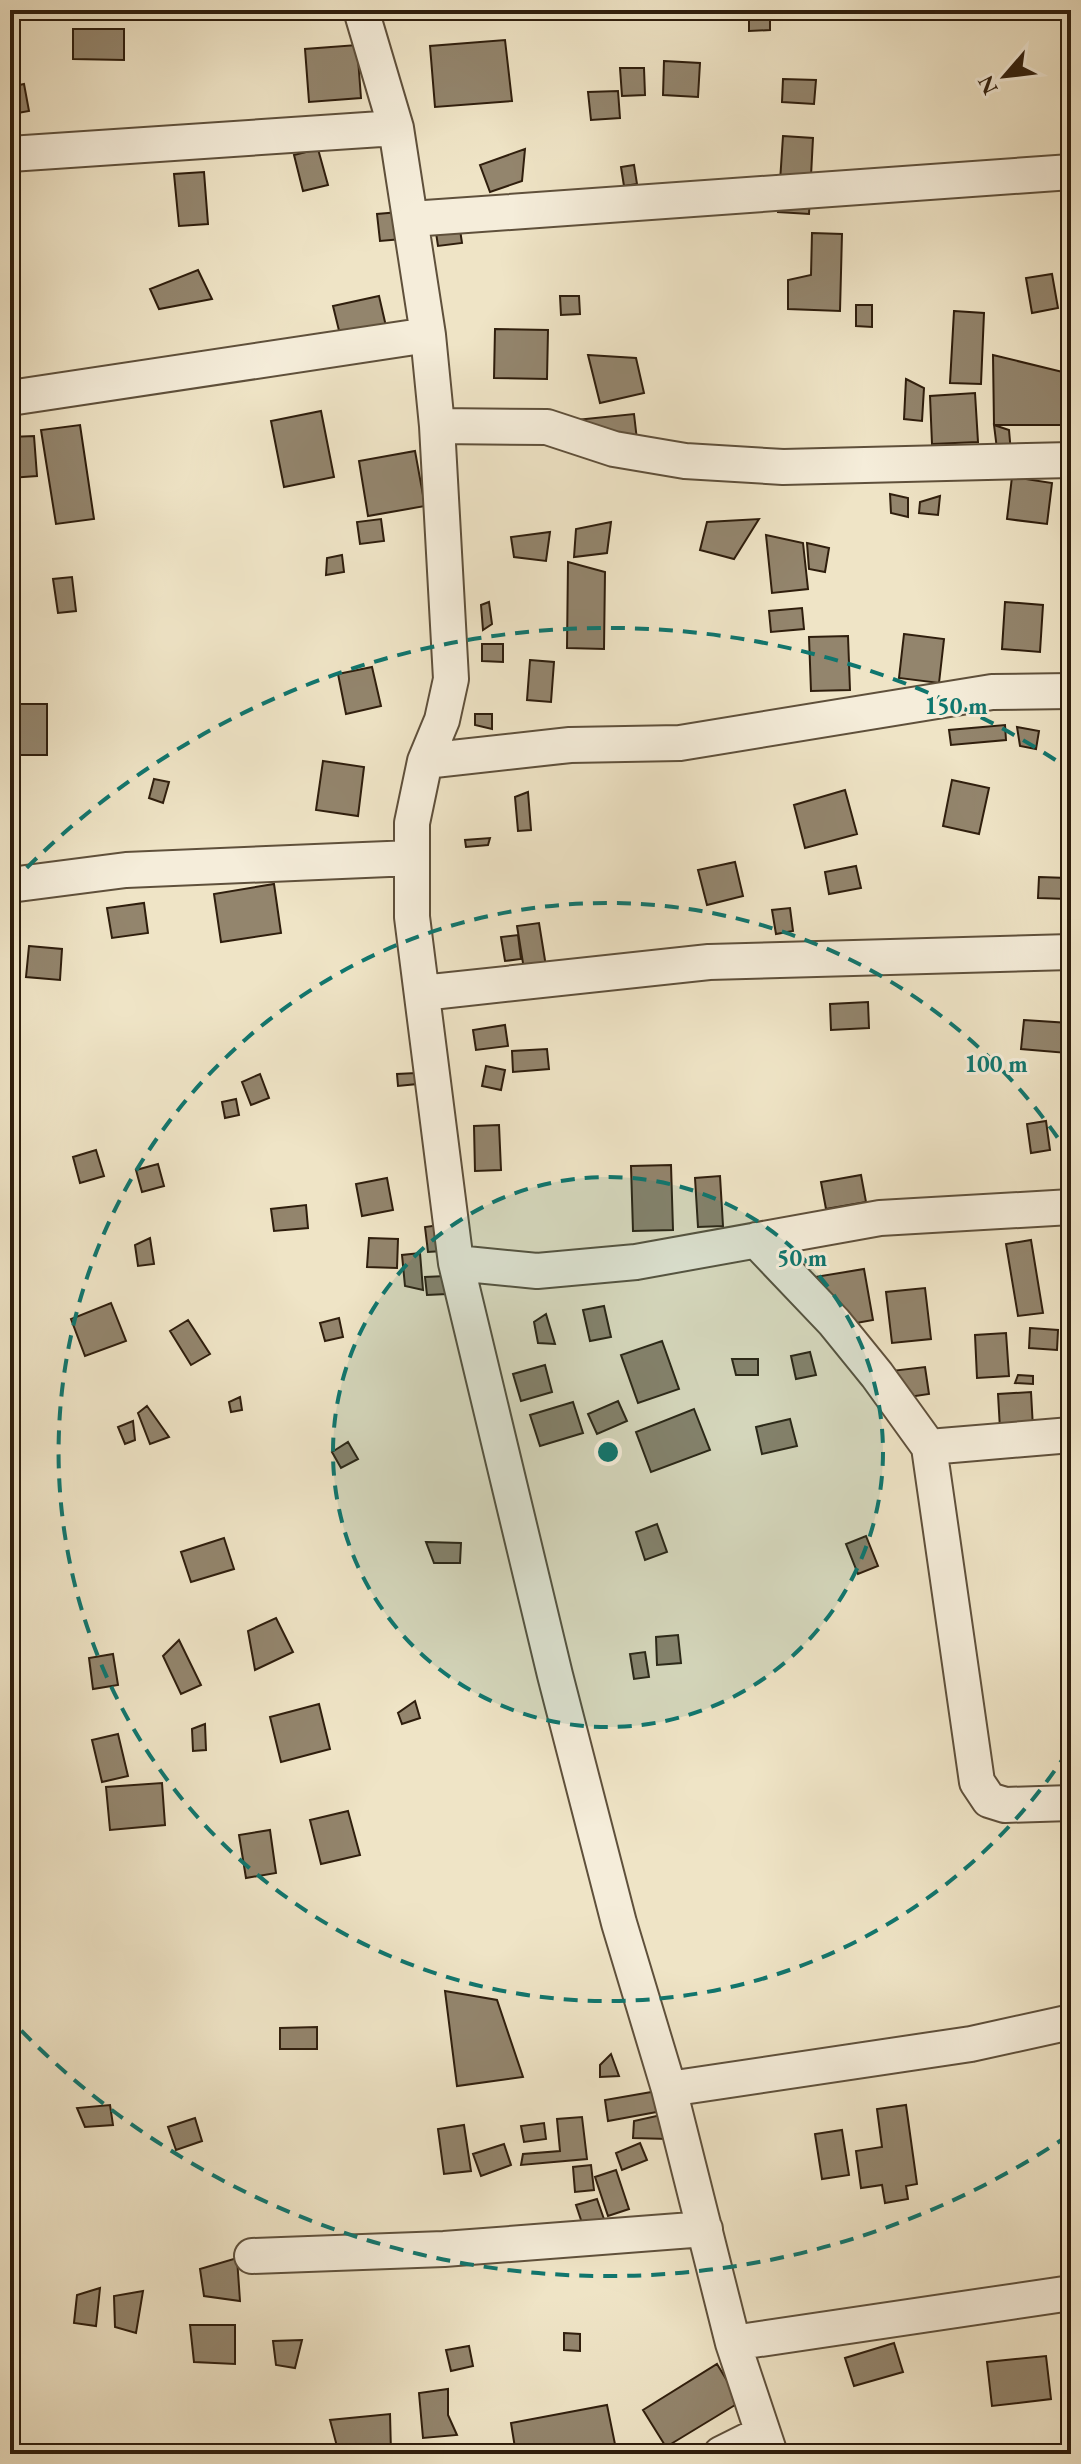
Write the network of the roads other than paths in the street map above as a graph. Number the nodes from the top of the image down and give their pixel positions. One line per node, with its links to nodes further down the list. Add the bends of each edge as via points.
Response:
1 (361, 10): 2 (street)
2 (396, 128): 3 (street); 5 (street)
3 (10, 154)
4 (1071, 172): 5 (street)
5 (411, 219): 6 (street)
6 (428, 335): 7 (street); 8 (street)
7 (10, 398)
8 (437, 426): 9 (street, via 547,427 614,449 685,461 783,467); 11 (street, via 451,679)
9 (1071, 460)
10 (1071, 691): 11 (street, via 992,692 680,743 570,745)
11 (425, 761): 12 (street, via 412,823)
12 (412, 858): 13 (street, via 126,870); 15 (street, via 412,917)
13 (10, 885)
14 (1071, 952): 15 (street, via 709,962)
15 (422, 993): 18 (street)
16 (1071, 1207): 17 (street, via 880,1218)
17 (756, 1240): 18 (street, via 636,1262 537,1271); 20 (street, via 834,1322)
18 (456, 1263): 23 (street, via 555,1675)
19 (1071, 1435): 20 (street)
20 (929, 1447): 21 (street, via 977,1782 989,1800 1005,1805)
21 (1071, 1803)
22 (1071, 2022): 23 (street, via 971,2044)
23 (669, 2089): 24 (street)
24 (705, 2229): 25 (street, via 444,2249); 27 (street)
25 (252, 2256)
26 (1071, 2293): 27 (street)
27 (733, 2343): 28 (street)
28 (766, 2443): 29 (street)
29 (721, 2454)

